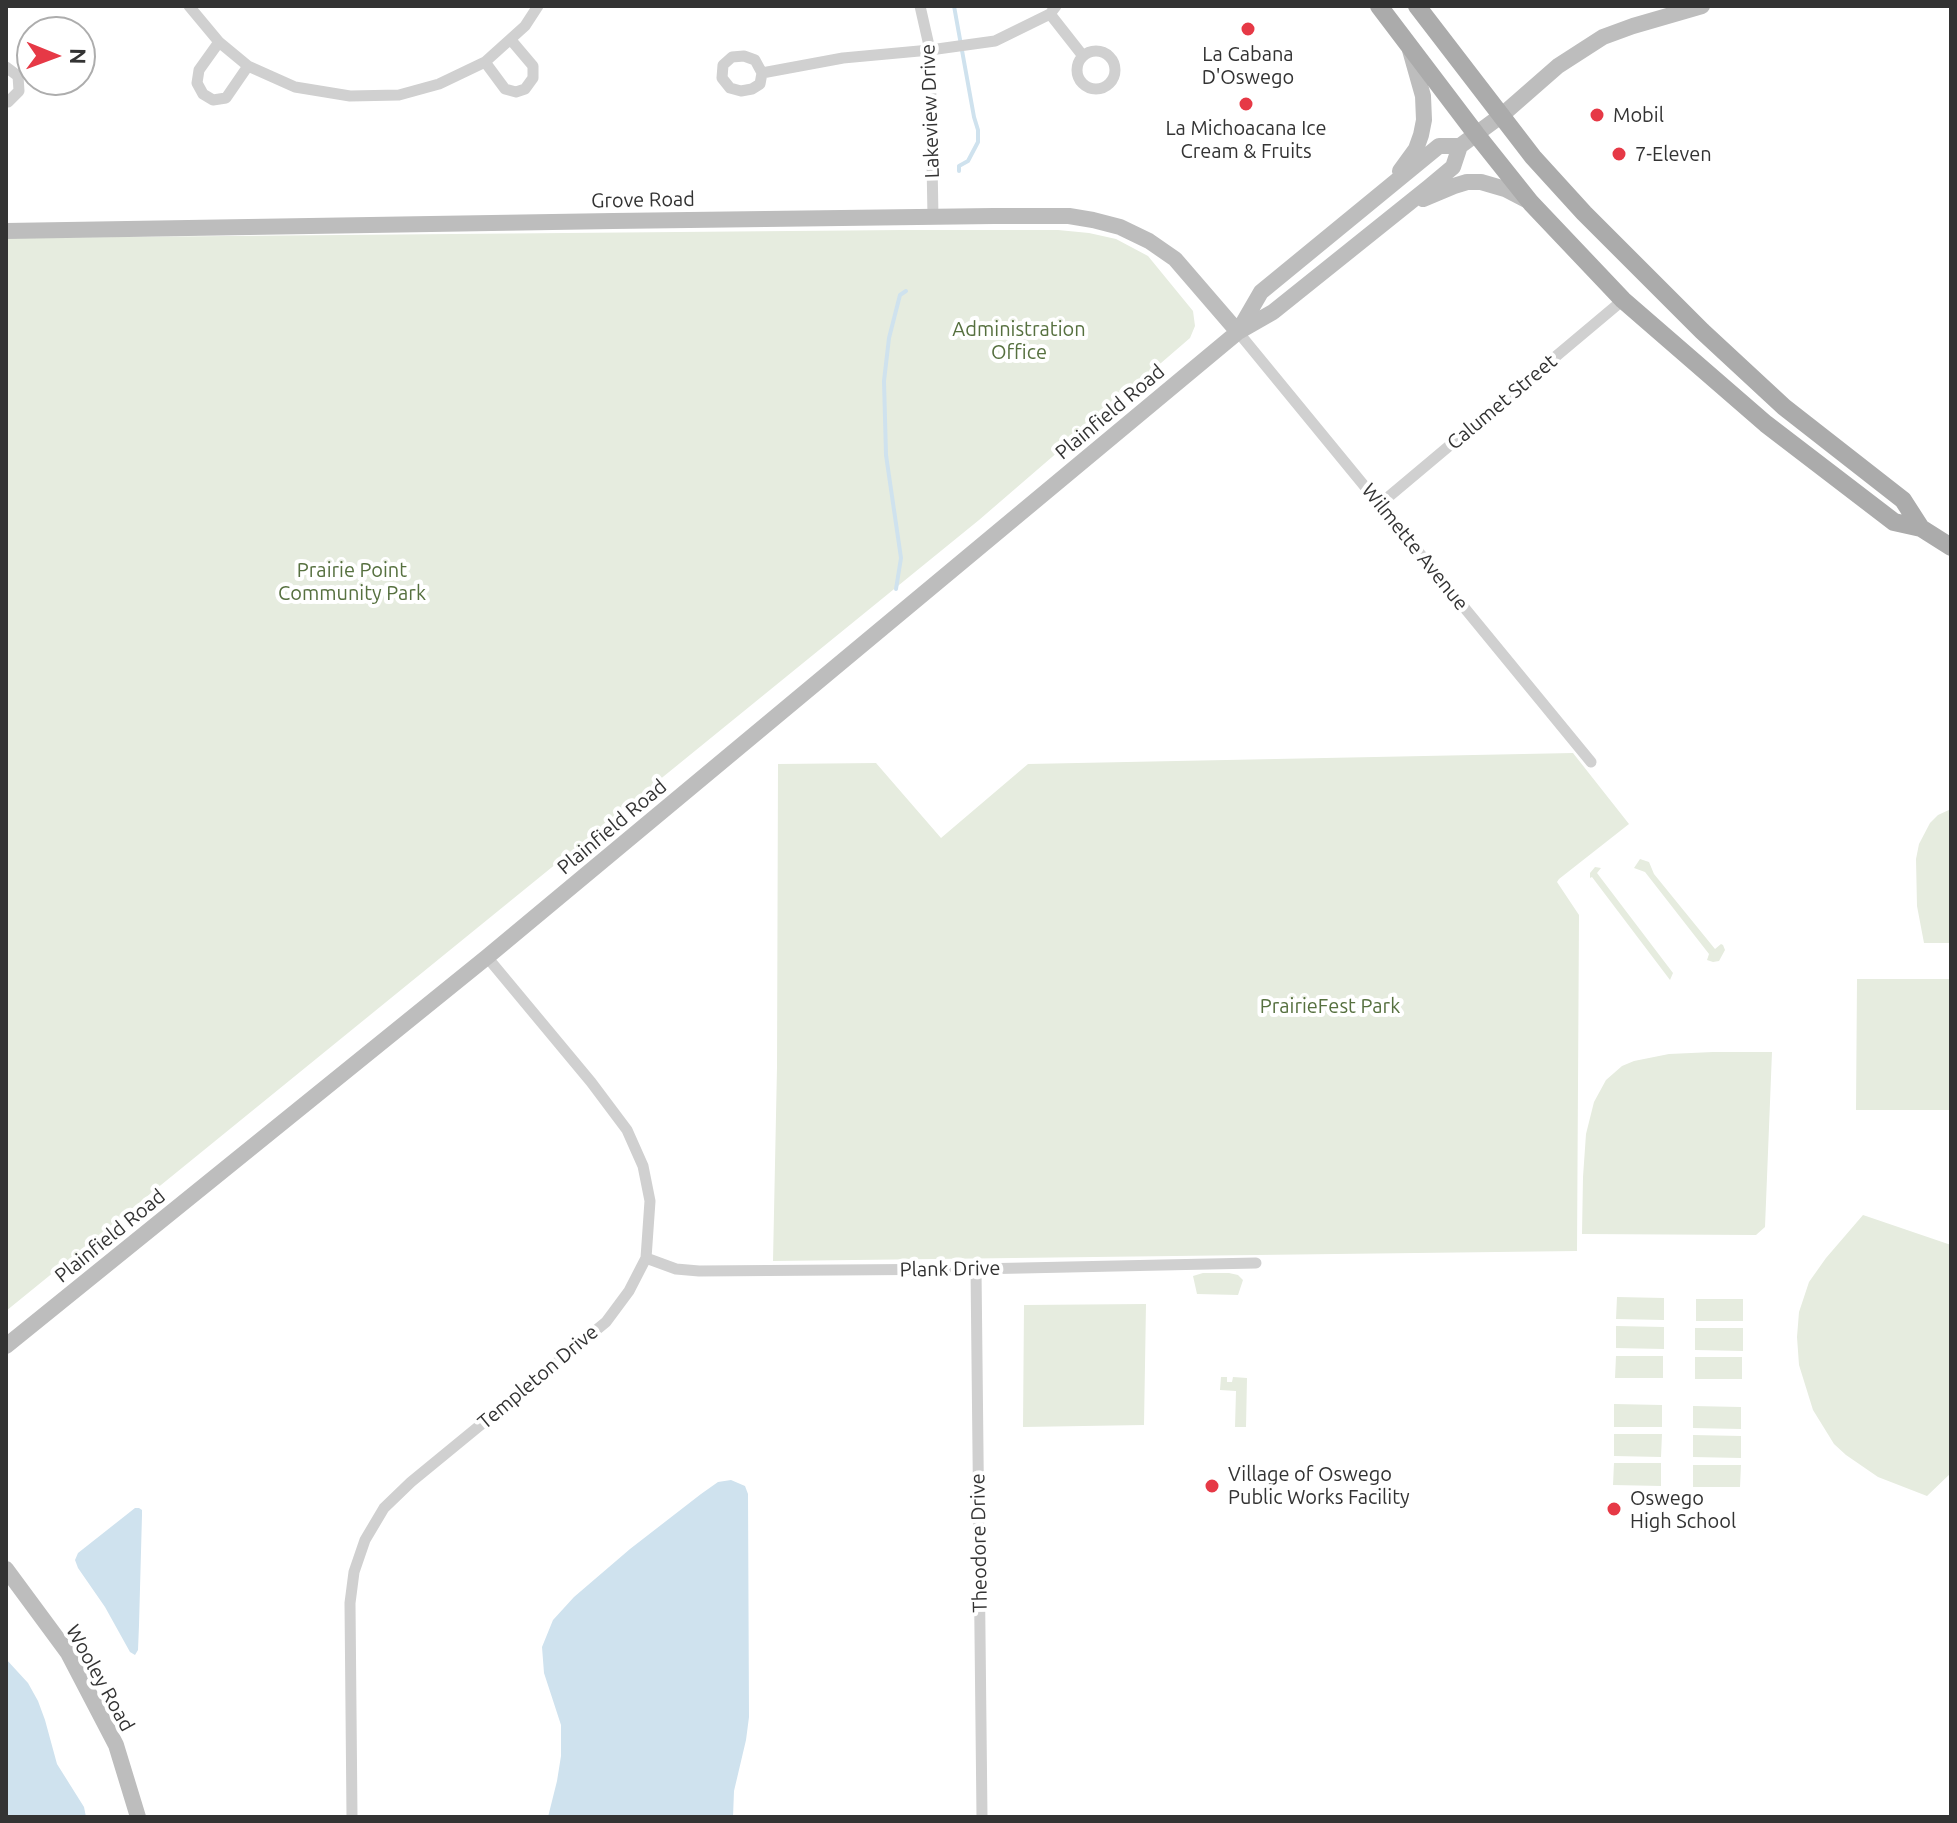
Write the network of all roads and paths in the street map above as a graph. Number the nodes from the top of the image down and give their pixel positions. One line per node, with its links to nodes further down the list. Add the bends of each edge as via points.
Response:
1 (189, 6): 9 (street)
2 (538, 6): 8 (street)
3 (920, 6): 11 (street, Lakeview Drive)
4 (1379, 6): 10 (main road)
5 (1417, 6): 18 (main road)
6 (1702, 6): 18 (main road, Plainfield Road, via 1603,37 1558,66)
7 (1053, 10): 11 (street, via 995,41); 12 (street)
8 (511, 40): 13 (street); 13 (street, via 533,66 525,89 505,89)
9 (219, 42): 14 (street); 14 (street, via 199,70 197,83 203,94 213,100 226,98)
10 (1408, 45): 19 (main road); 21 (main road, via 1423,96 1424,120 1416,149)
11 (930, 50): 16 (street); 24 (street, Lakeview Drive)
12 (1083, 56)
13 (485, 62): 14 (street, via 439,84 399,95 350,96 295,87)
14 (248, 66)
15 (6, 67): 17 (street, via 18,76 19,91)
16 (762, 73)
17 (6, 102)
18 (1502, 115): 19 (main road, Plainfield Road); 29 (main road, via 1533,157 1637,268 1784,407 1903,500)
19 (1476, 134): 20 (main road, Plainfield Road); 22 (main road)
20 (1460, 146): 21 (main road, Plainfield Road, via 1439,146); 23 (main road, Plainfield Road, via 1453,167)
21 (1390, 185): 27 (main road, Plainfield Road, via 1261,292)
22 (1531, 203): 23 (main road, via 1505,189 1467,182); 26 (main road)
23 (1406, 205): 27 (main road, Plainfield Road, via 1273,312)
24 (933, 217): 25 (main road, Grove Road); 27 (main road, Grove Road, via 1069,216 1120,227 1175,259)
25 (6, 231)
26 (1623, 300): 28 (street, Calumet Street); 29 (main road, via 1766,424 1894,522)
27 (1238, 332): 28 (street, Wilmette Avenue); 32 (main road, Plainfield Road)
28 (1380, 504): 31 (street, Wilmette Avenue)
29 (1921, 528): 30 (main road)
30 (1951, 547)
31 (1591, 762)
32 (487, 957): 33 (street, Templeton Drive, via 627,1130 643,1166 650,1201); 36 (main road, Plainfield Road)
33 (646, 1258): 35 (street, Plank Drive, via 699,1271); 39 (street, Templeton Drive, via 606,1322 411,1482 384,1508 365,1540 350,1603)
34 (1256, 1263): 35 (street, Plank Drive)
35 (976, 1269): 40 (street, Theodore Drive)
36 (6, 1346)
37 (6, 1569): 38 (main road, Wooley Road, via 68,1653 116,1745)
38 (138, 1817)
39 (352, 1817)
40 (982, 1817)

